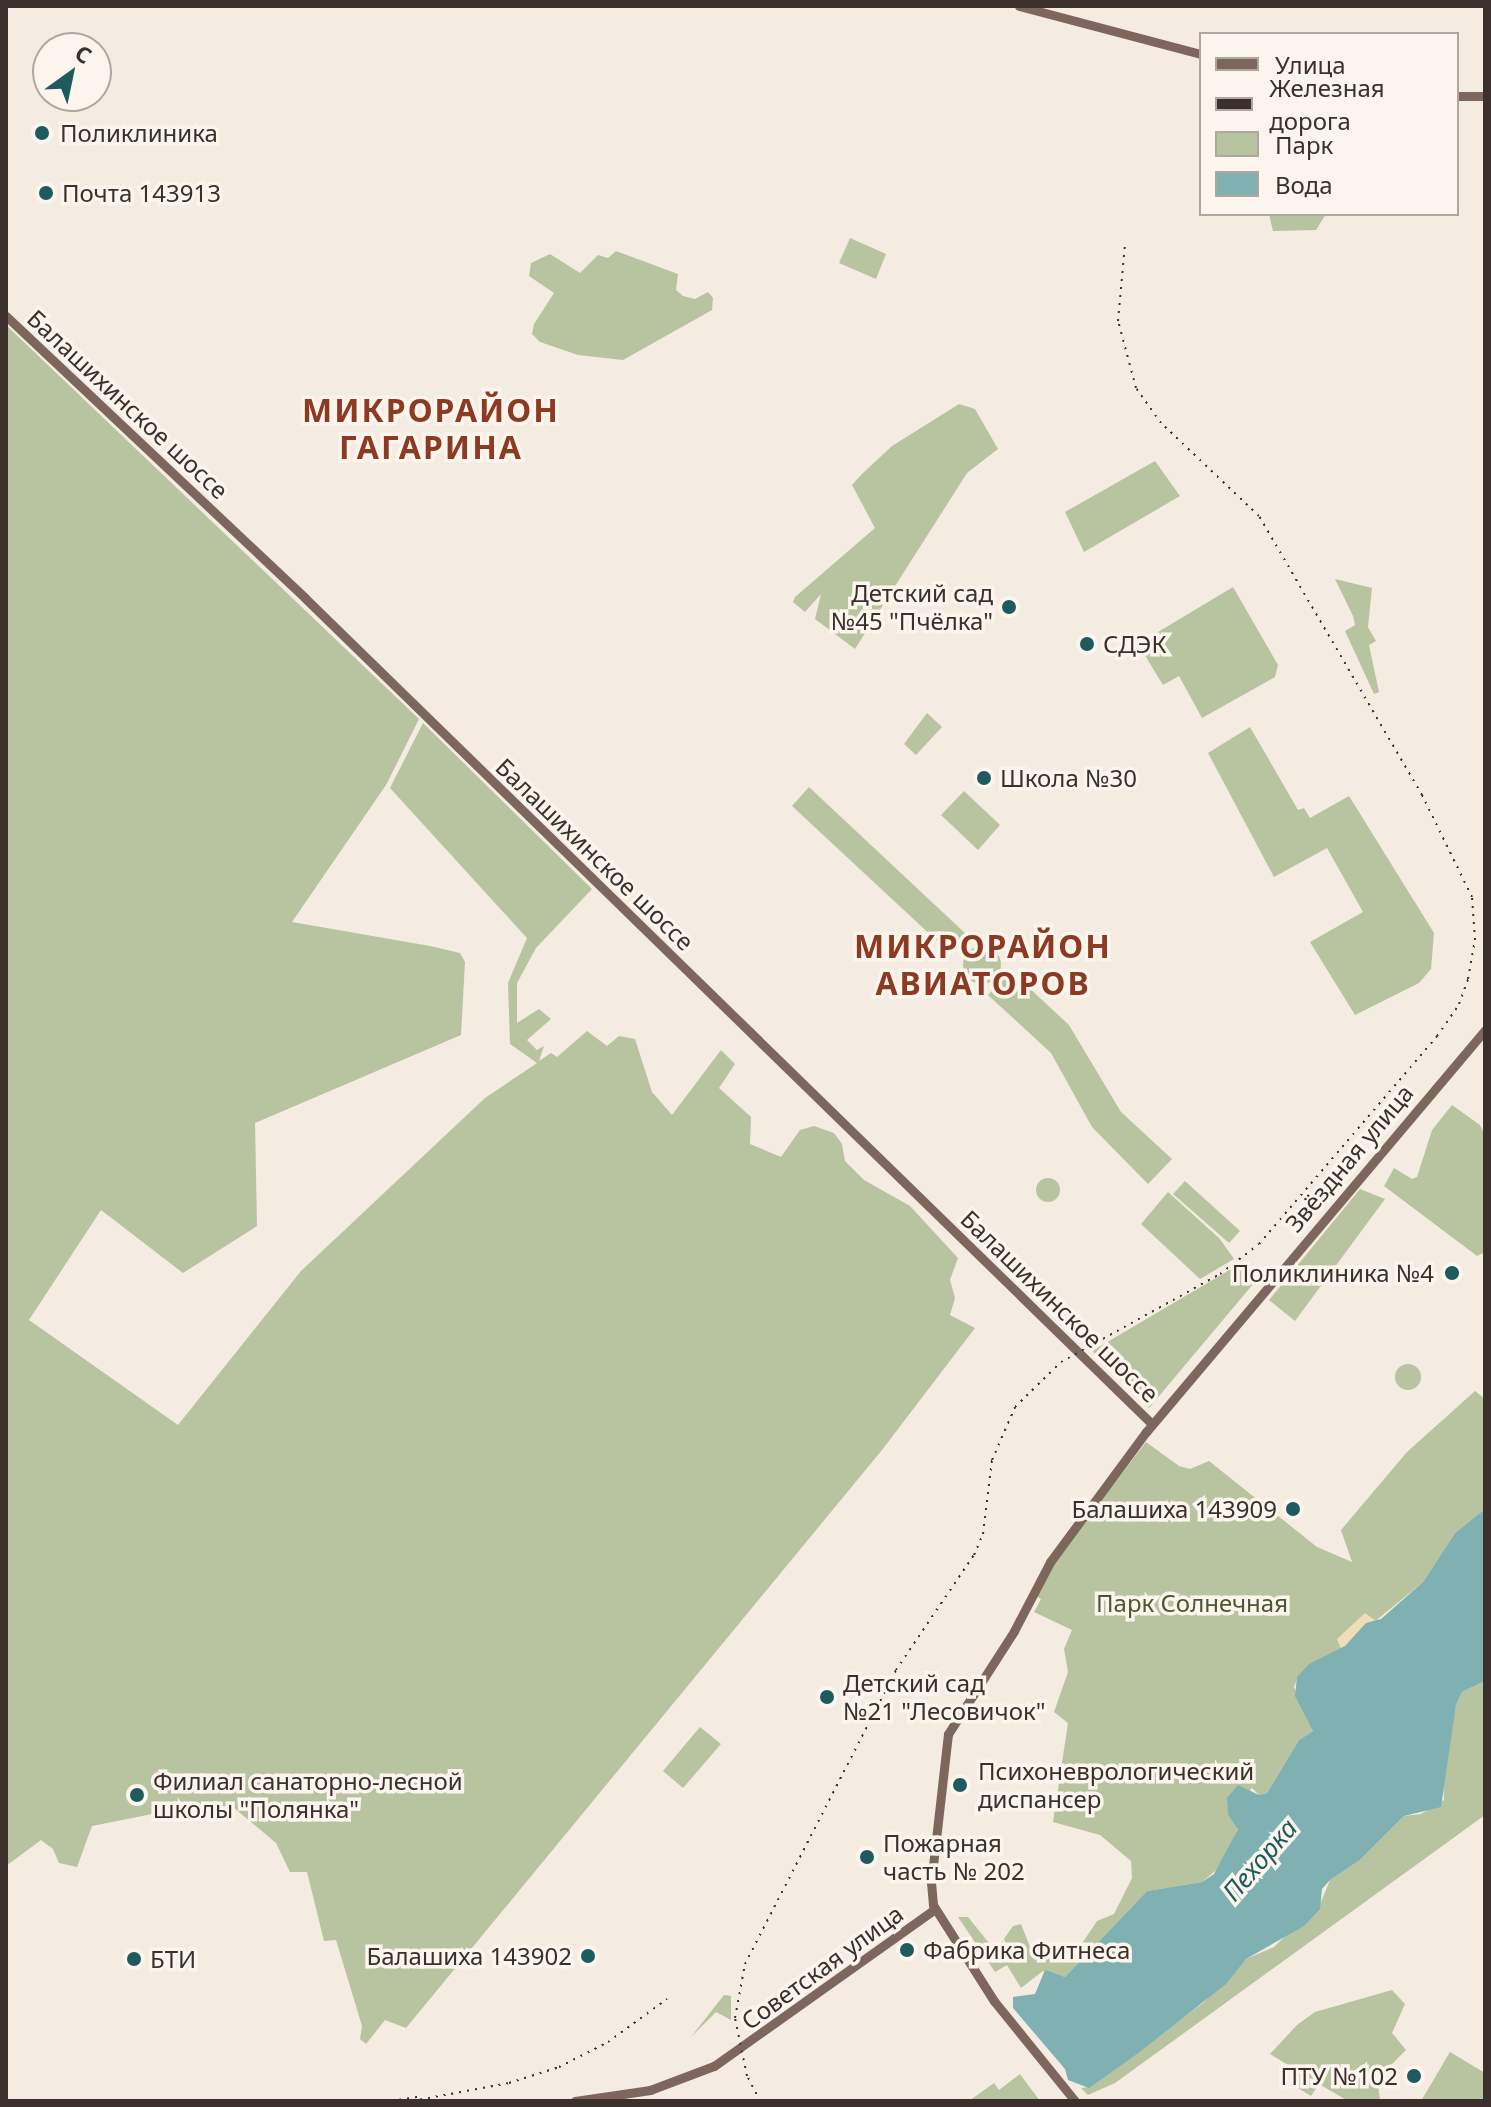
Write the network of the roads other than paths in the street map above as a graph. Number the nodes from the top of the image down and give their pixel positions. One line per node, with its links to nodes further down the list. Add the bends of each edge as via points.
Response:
1 (1019, 6): 2 (main road)
2 (1199, 53)
3 (1459, 96): 4 (main road)
4 (1485, 96)
5 (6, 316): 7 (main road, Балашихинское шоссе, via 296,590)
6 (1485, 1030): 7 (main road, Звёздная улица)
7 (1152, 1424): 8 (main road, Советская улица, via 1050,1562 1014,1631 950,1728 931,1883)
8 (935, 1909): 9 (main road, Советская улица, via 714,2066 650,2090); 10 (main road, via 994,2001)
9 (575, 2101)
10 (1075, 2101)

